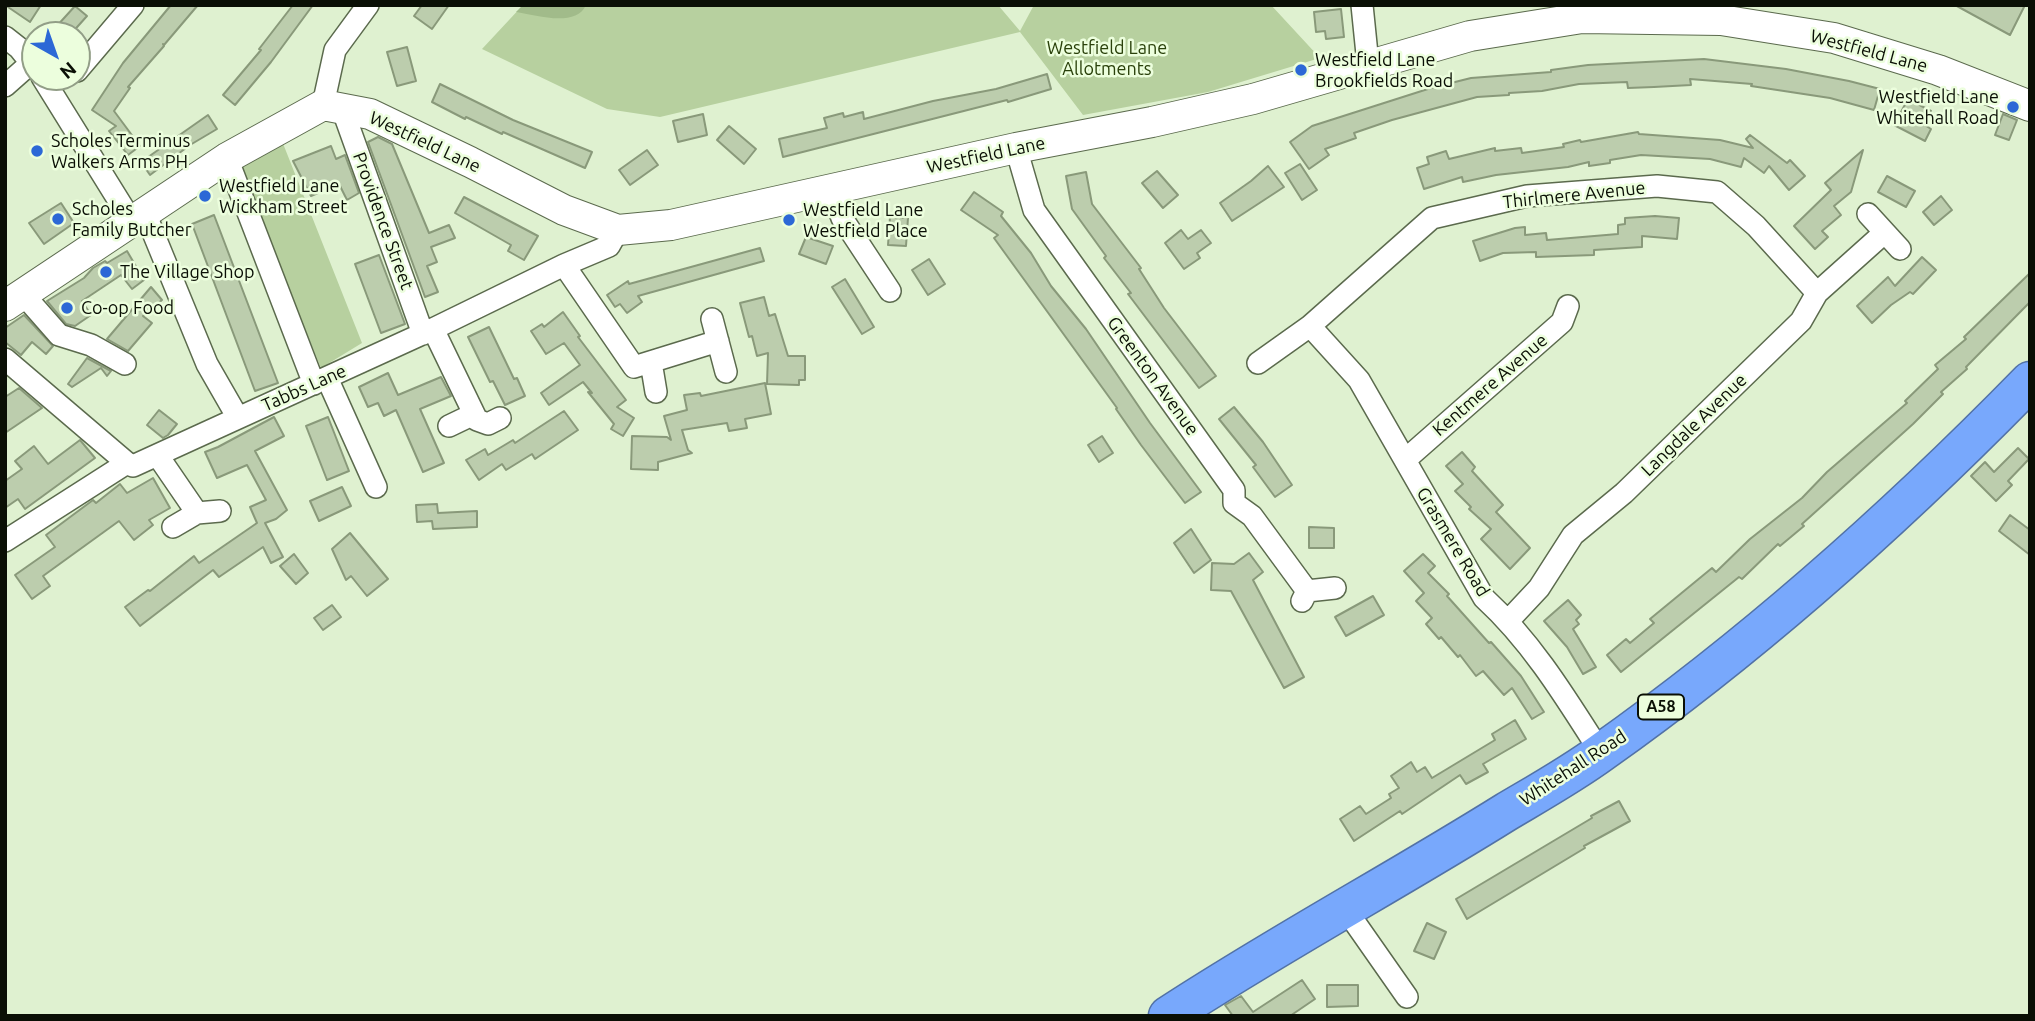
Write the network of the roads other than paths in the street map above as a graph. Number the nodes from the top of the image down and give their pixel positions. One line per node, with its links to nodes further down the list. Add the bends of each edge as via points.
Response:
1 (133, 5): 6 (street)
2 (368, 5): 9 (street, via 335,50)
3 (1362, 5): 7 (street)
4 (5, 37): 5 (street)
5 (21, 51)
6 (91, 54)
7 (1368, 64): 10 (main road, Westfield Lane, via 1469,36 1582,18 1721,20 1834,38 1938,70); 11 (main road, Westfield Lane, via 1253,99)
8 (50, 91): 15 (street, via 87,153)
9 (333, 106): 12 (main road); 16 (main road, Westfield Lane, via 370,114 564,211); 26 (street, Providence Street)
10 (2030, 106)
11 (1016, 148): 13 (main road, Westfield Lane); 48 (street, Greenton Avenue, via 1034,210 1234,490 1234,503 1252,516 1305,596)
12 (228, 158): 15 (main road); 33 (street)
13 (831, 188): 16 (main road, Westfield Lane, via 671,225); 20 (street, via 842,218)
14 (1868, 214): 17 (street)
15 (139, 217): 22 (main road); 37 (street, via 207,365)
16 (618, 230): 19 (street, Tabbs Lane, via 608,246)
17 (1884, 233): 18 (street); 21 (street, Langdale Avenue)
18 (1900, 249)
19 (564, 265): 26 (street, Tabbs Lane); 29 (street, via 634,367)
20 (890, 291)
21 (1817, 293): 25 (street, Thirlmere Avenue, via 1756,226 1717,192 1657,186 1527,196 1432,218); 49 (street, Langdale Avenue, via 1801,321 1624,493 1573,535 1539,588)
22 (14, 300): 31 (street, via 59,335 91,345)
23 (1569, 306): 41 (street, Kentmere Avenue, via 1562,322)
24 (712, 319): 27 (street)
25 (1310, 326): 30 (street, Thirlmere Avenue); 41 (street, Grasmere Road, via 1359,380)
26 (428, 331): 33 (street, Tabbs Lane); 36 (street, Providence Street)
27 (718, 341): 29 (street); 32 (street)
28 (5, 359): 42 (street)
29 (651, 362): 35 (street)
30 (1258, 363)
31 (125, 365)
32 (726, 372)
33 (321, 381): 37 (street, Tabbs Lane); 43 (street)
34 (2030, 381): 50 (highway, Whitehall Road / A58, via 1814,585)
35 (656, 392)
36 (476, 417): 38 (street, via 488,424); 39 (street)
37 (238, 418): 40 (street, Tabbs Lane)
38 (500, 418)
39 (449, 426)
40 (158, 457): 42 (street, Tabbs Lane, via 133,466); 45 (street)
41 (1405, 460): 49 (street, Grasmere Road, via 1484,598)
42 (127, 463): 47 (street)
43 (376, 487)
44 (220, 511): 45 (street)
45 (197, 513): 46 (street)
46 (173, 527)
47 (5, 541)
48 (1335, 588)
49 (1508, 620): 50 (street, Grasmere Road, via 1555,681)
50 (1601, 753): 51 (highway, Whitehall Road / A58)
51 (1344, 907): 52 (street); 53 (highway, Whitehall Road / A58)
52 (1407, 997)
53 (1168, 1016)

